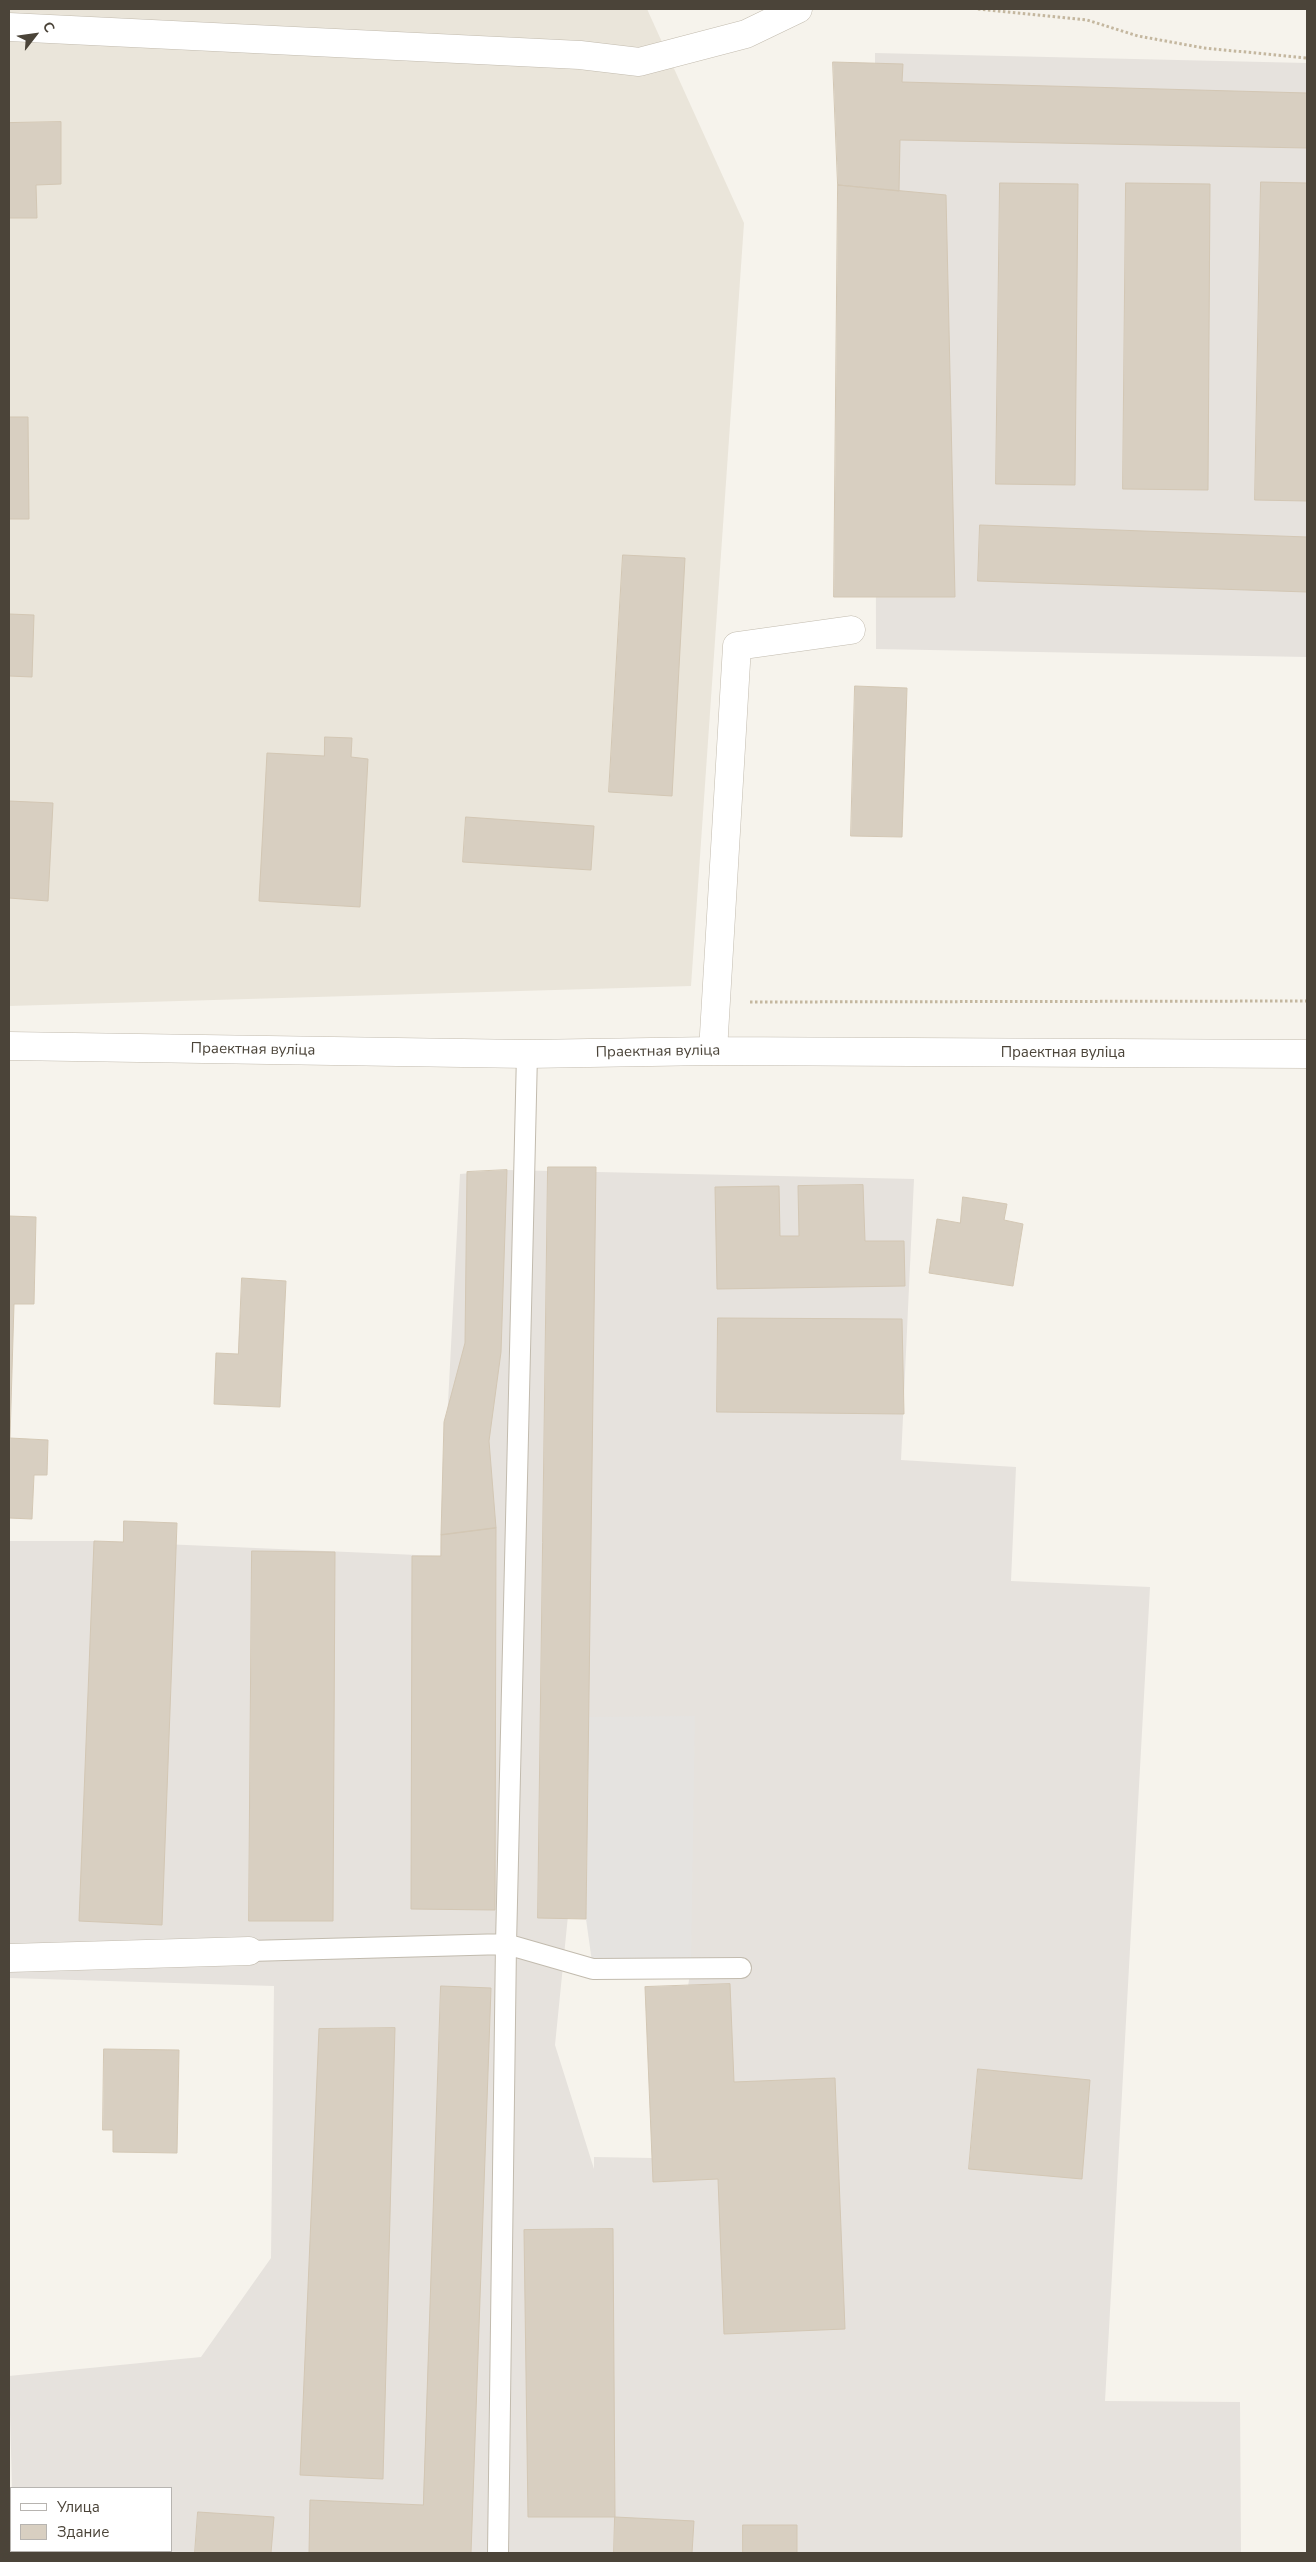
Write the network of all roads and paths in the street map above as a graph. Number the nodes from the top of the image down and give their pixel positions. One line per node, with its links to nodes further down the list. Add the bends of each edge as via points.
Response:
1 (798, 9): 3 (street, via 746,34 639,62 580,55)
2 (978, 9): 4 (path, via 1087,20 1138,36 1204,48)
3 (9, 27)
4 (1307, 58)
5 (852, 630): 7 (street, via 737,646)
6 (1307, 1001): 7 (path)
7 (716, 1002): 9 (street)
8 (9, 1046): 10 (street, Праектная вуліца)
9 (713, 1051): 10 (street, Праектная вуліца); 11 (street, Праектная вуліца)
10 (527, 1054): 12 (lane)
11 (1307, 1054)
12 (506, 1944): 13 (lane); 15 (lane, via 593,1969); 16 (lane)
13 (249, 1952): 14 (street)
14 (9, 1958)
15 (741, 1968)
16 (498, 2553)

